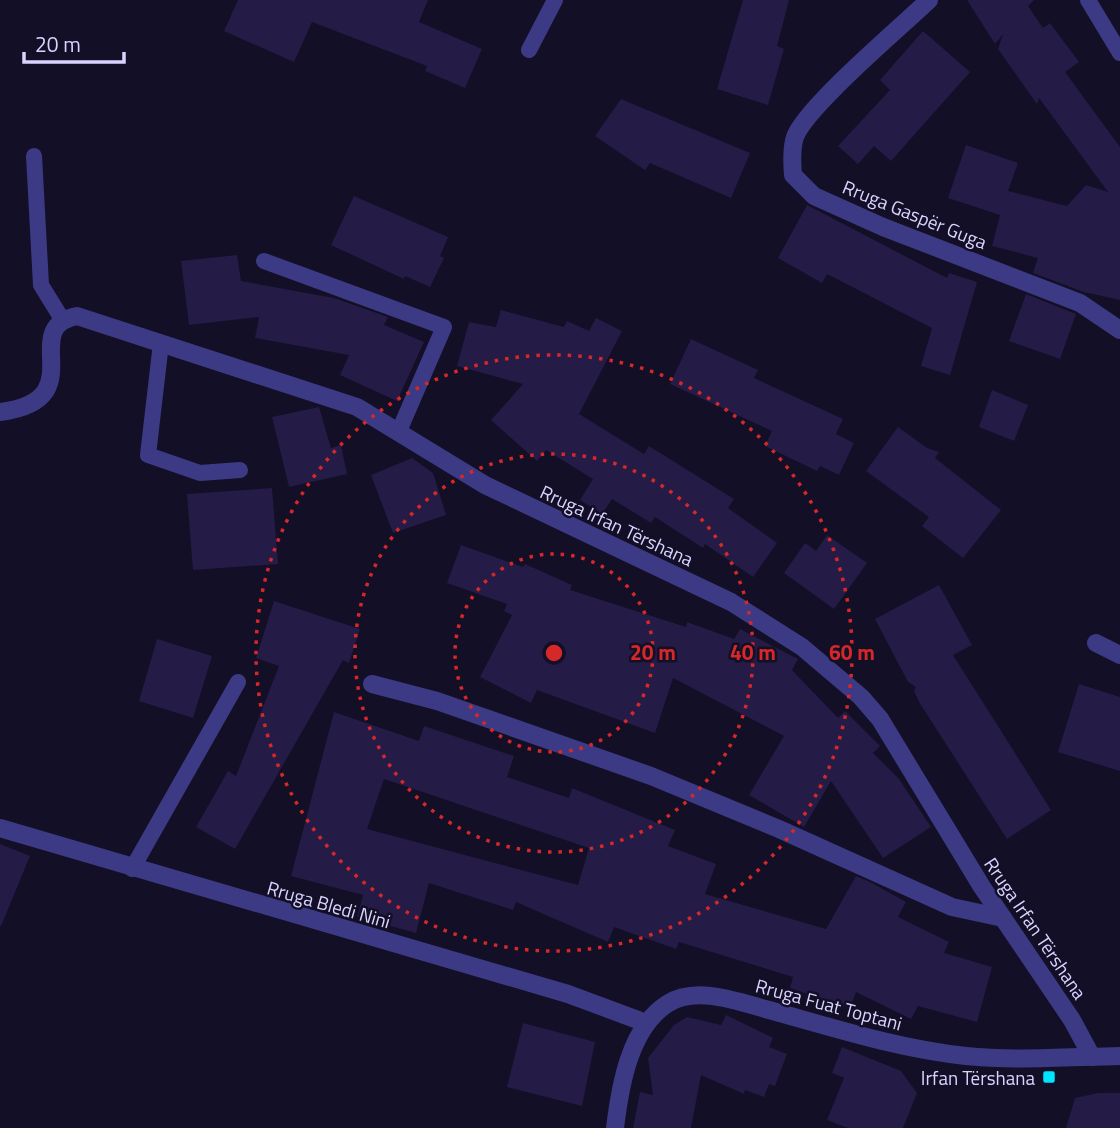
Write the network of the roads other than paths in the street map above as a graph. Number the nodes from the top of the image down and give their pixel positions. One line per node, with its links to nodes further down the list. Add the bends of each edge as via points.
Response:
1 (555, 0): 4 (lane)
2 (929, 0): 9 (street, Rruga Gaspër Guga, via 817,108 796,135 793,175 814,196 1080,303)
3 (1088, 0): 5 (lane)
4 (529, 50)
5 (1120, 53)
6 (34, 156): 8 (lane, via 41,285)
7 (264, 261): 12 (lane, via 444,327)
8 (62, 319): 10 (street, Rruga Irfan Tërshana, via 77,316); 11 (street, via 53,328 45,396 30,406)
9 (1120, 330)
10 (162, 343): 12 (street, Rruga Irfan Tërshana, via 336,398); 13 (lane, via 148,455 200,473)
11 (0, 412)
12 (399, 430): 20 (street, Rruga Irfan Tërshana, via 485,485 731,601 802,647 880,719)
13 (240, 470)
14 (1096, 643): 15 (street)
15 (1120, 655)
16 (239, 682): 19 (lane)
17 (372, 684): 20 (street, via 437,701 651,776 952,907)
18 (0, 828): 19 (street, Rruga Bledi Nini)
19 (132, 869): 21 (street, Rruga Bledi Nini, via 568,994)
20 (1003, 918): 22 (street, Rruga Irfan Tërshana)
21 (646, 1023): 22 (street, Rruga Fuat Toptani, via 668,1003 700,994 897,1045 967,1056); 24 (street, Rruga Fuat Toptani, via 627,1068)
22 (1092, 1056): 23 (street, Rruga Fuat Toptani)
23 (1120, 1056)
24 (615, 1128)

